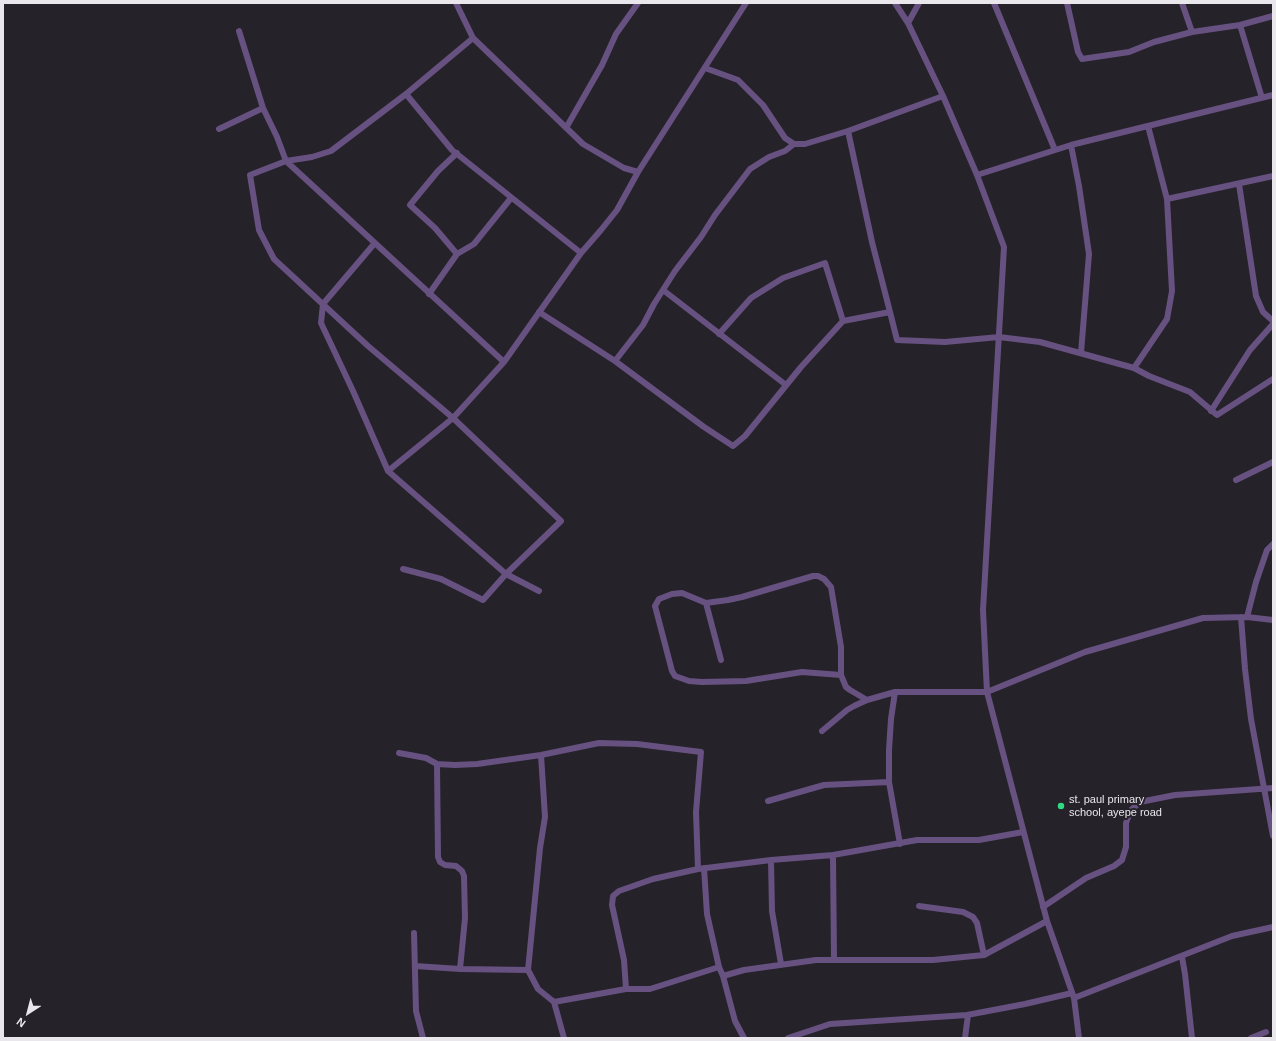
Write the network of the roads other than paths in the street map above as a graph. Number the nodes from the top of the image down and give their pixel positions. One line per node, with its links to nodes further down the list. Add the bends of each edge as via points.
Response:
1 (456, 3): 14 (street)
2 (638, 3): 23 (street, via 616,34 602,65)
3 (746, 3): 15 (street)
4 (895, 3): 10 (street)
5 (919, 3): 10 (street)
6 (994, 3): 27 (street)
7 (1067, 3): 13 (street, via 1078,52 1082,59 1128,52)
8 (1182, 3): 13 (street)
9 (1273, 16): 11 (street)
10 (908, 23): 18 (street)
11 (1240, 25): 13 (street); 19 (street)
12 (239, 31): 20 (street)
13 (1192, 32)
14 (473, 38): 16 (street); 23 (street)
15 (705, 68): 25 (street, via 738,80 763,105 785,138); 30 (street)
16 (406, 94): 28 (street); 29 (street, via 330,151)
17 (1273, 95): 19 (street)
18 (943, 96): 24 (street); 31 (street)
19 (1262, 98): 21 (street)
20 (263, 108): 22 (street); 29 (street)
21 (1148, 126): 26 (street); 35 (street)
22 (218, 128)
23 (566, 128): 30 (street, via 583,144 624,168)
24 (848, 131): 25 (street, via 805,144); 43 (street)
25 (794, 144): 39 (street, via 750,169)
26 (1071, 145): 27 (street); 49 (street, via 1080,186 1089,254)
27 (1055, 150): 31 (street)
28 (457, 154): 34 (street); 38 (street, via 438,171 410,205 435,228)
29 (286, 161): 36 (street); 41 (street, via 250,174 259,230 274,259)
30 (638, 172): 37 (street, via 617,210)
31 (977, 176): 48 (street, via 1004,247)
32 (1273, 176): 33 (street)
33 (1239, 184): 35 (street); 45 (street, via 1256,296 1263,312)
34 (511, 198): 37 (street); 38 (street, via 474,244)
35 (1167, 199): 52 (street, via 1172,291 1168,319)
36 (374, 244): 40 (street); 41 (street)
37 (581, 253): 42 (street)
38 (457, 254): 40 (street)
39 (662, 290): 47 (street); 50 (street, via 643,326)
40 (429, 294): 51 (street)
41 (323, 304): 56 (street); 58 (street, via 321,323)
42 (539, 312): 50 (street); 51 (street)
43 (890, 312): 44 (street); 48 (street, via 897,340 945,342)
44 (843, 320): 47 (street, via 825,263 783,278 750,298); 54 (street)
45 (1273, 321)
46 (1273, 324): 55 (street, via 1250,350)
47 (719, 334): 54 (street)
48 (999, 337): 49 (street, via 1040,342); 70 (street, via 983,610)
49 (1080, 353): 52 (street)
50 (615, 361): 54 (street, via 730,446 745,436)
51 (504, 362): 56 (street)
52 (1134, 368): 55 (street, via 1190,392)
53 (1273, 379): 55 (street, via 1217,415)
54 (786, 385)
55 (1212, 410)
56 (453, 418): 58 (street); 62 (street, via 561,520)
57 (1273, 462): 59 (street)
58 (388, 471): 62 (street)
59 (1236, 480)
60 (1273, 544): 65 (street, via 1267,550)
61 (403, 570): 62 (street, via 441,579 483,600)
62 (506, 574): 63 (street)
63 (539, 591)
64 (706, 603): 67 (street); 68 (street, via 742,598 813,576 824,579 831,587 842,647); 68 (street, via 682,593 663,596 656,603 675,676 702,682 746,681 802,672)
65 (1244, 617): 66 (street); 70 (street, via 1203,618 1129,638 1085,652); 77 (street, via 1245,669 1251,719)
66 (1273, 620)
67 (721, 660)
68 (841, 675): 71 (street, via 846,687)
69 (895, 692): 70 (street); 71 (street); 76 (street, via 890,726)
70 (987, 692): 80 (street)
71 (867, 700): 72 (street, via 847,710)
72 (822, 731)
73 (399, 753): 75 (street, via 426,758)
74 (541, 755): 75 (street, via 477,764); 85 (street, via 599,743 637,744 701,752 696,812); 98 (street, via 545,817)
75 (437, 764): 97 (street, via 438,857 444,865 456,866 462,870 464,876 465,918)
76 (889, 782): 79 (street, via 824,785); 82 (street)
77 (1265, 788): 78 (street); 81 (street); 87 (street, via 1175,795 1140,802 1131,810 1126,823 1126,848 1122,860 1086,878)
78 (1273, 788)
79 (768, 801)
80 (1023, 832): 82 (street, via 978,840 917,840); 87 (street)
81 (1273, 836)
82 (900, 844): 83 (street)
83 (833, 855): 84 (street); 93 (street)
84 (771, 860): 85 (street); 94 (street, via 772,911)
85 (701, 868): 96 (street, via 707,914); 100 (street, via 653,879 619,891 613,896 612,905 624,960)
86 (919, 906): 91 (street, via 963,912 973,917 977,923)
87 (1043, 907): 88 (street)
88 (1047, 921): 91 (street); 101 (street)
89 (1273, 927): 92 (street, via 1232,936)
90 (414, 932): 95 (street)
91 (984, 955): 93 (street, via 934,960)
92 (1182, 957): 101 (street); 111 (street)
93 (834, 959): 94 (street)
94 (781, 964): 99 (street)
95 (415, 966): 97 (street); 105 (street, via 416,1011)
96 (719, 967): 99 (street); 100 (street, via 650,989)
97 (460, 969): 98 (street)
98 (528, 970): 102 (street, via 538,989)
99 (722, 976): 107 (street, via 735,1022)
100 (626, 989): 102 (street)
101 (1073, 996): 103 (street); 110 (street)
102 (554, 1002): 106 (street)
103 (968, 1015): 108 (street, via 830,1024); 109 (street)
104 (1266, 1032): 112 (street)
105 (422, 1038)
106 (564, 1038)
107 (744, 1038)
108 (788, 1038)
109 (965, 1038)
110 (1079, 1038)
111 (1192, 1038)
112 (1251, 1038)

